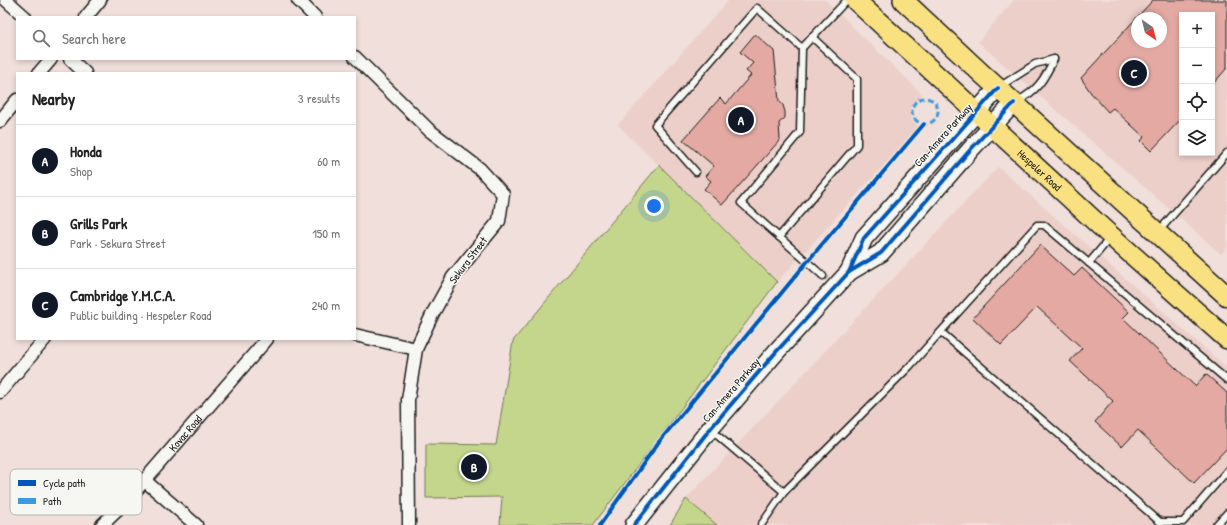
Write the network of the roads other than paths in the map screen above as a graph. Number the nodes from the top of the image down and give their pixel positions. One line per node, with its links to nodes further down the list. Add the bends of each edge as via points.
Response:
1 (6, 0): 7 (street)
2 (100, 0): 8 (street)
3 (298, 0): 9 (street)
4 (846, 0): 10 (lane)
5 (855, 0): 20 (main road, Hespeler Road)
6 (903, 0): 17 (main road)
7 (24, 16)
8 (87, 16)
9 (314, 16)
10 (812, 37): 11 (lane); 27 (lane, via 857,79 857,145)
11 (802, 48): 24 (lane, via 757,8 655,126); 27 (lane, via 800,132 741,203)
12 (356, 58): 37 (street, Sekura Street, via 429,130 480,170 503,194 499,221 453,277)
13 (50, 60): 15 (street)
14 (71, 60): 16 (street)
15 (40, 72)
16 (83, 72)
17 (998, 88): 19 (main road); 19 (lane, via 1035,64 1054,59 1046,77 1030,95); 20 (main road, Can-Amera Parkway)
18 (16, 101): 21 (street)
19 (1014, 103): 22 (main road, Can-Amera Parkway); 25 (main road)
20 (976, 112): 22 (main road, Hespeler Road); 29 (main road, Can-Amera Parkway, via 864,238)
21 (0, 121)
22 (992, 127): 26 (main road, Hespeler Road); 29 (main road, Can-Amera Parkway, via 881,253)
23 (1227, 153): 25 (lane)
24 (696, 172)
25 (1157, 233): 31 (main road)
26 (1111, 236): 28 (lane); 34 (main road, Hespeler Road)
27 (779, 237): 30 (lane)
28 (1089, 263): 32 (lane, via 1044,225 1037,225); 38 (lane)
29 (849, 272): 40 (main road, Can-Amera Parkway)
30 (823, 276)
31 (1227, 296)
32 (941, 332): 41 (lane, via 1160,522 1183,522); 44 (lane)
33 (356, 335): 37 (street)
34 (1227, 338)
35 (44, 340): 39 (street)
36 (266, 340): 42 (street, Kovac Road)
37 (416, 349): 49 (street, Sekura Street, via 408,400)
38 (1227, 380)
39 (0, 392)
40 (710, 429): 44 (lane); 50 (main road, Can-Amera Parkway)
41 (1227, 471)
42 (144, 480): 43 (street, Kovac Road); 48 (street)
43 (142, 482)
44 (784, 492): 51 (lane)
45 (1227, 513): 52 (lane)
46 (112, 515): 47 (street, Kovac Road)
47 (102, 525)
48 (196, 525)
49 (409, 525)
50 (634, 525)
51 (761, 525)
52 (1216, 525)

